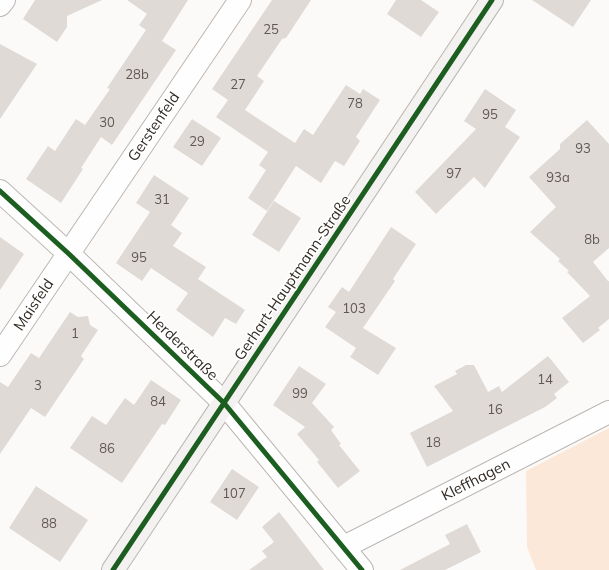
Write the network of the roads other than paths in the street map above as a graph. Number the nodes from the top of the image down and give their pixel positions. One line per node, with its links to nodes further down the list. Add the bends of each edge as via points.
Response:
1 (4, 0): 4 (street)
2 (240, 0): 6 (street, Gerstenfeld)
3 (492, 0): 8 (street, Gerhart-Hauptmann-Straße)
4 (0, 5)
5 (0, 191): 6 (street, Herderstraße)
6 (69, 254): 7 (street, Maisfeld); 8 (street, Herderstraße)
7 (0, 355)
8 (224, 403): 10 (street, Herderstraße); 11 (street, Gerhart-Hauptmann-Straße)
9 (609, 412): 10 (street, Kleffhagen)
10 (344, 547): 12 (street, Herderstraße)
11 (113, 570)
12 (362, 570)

